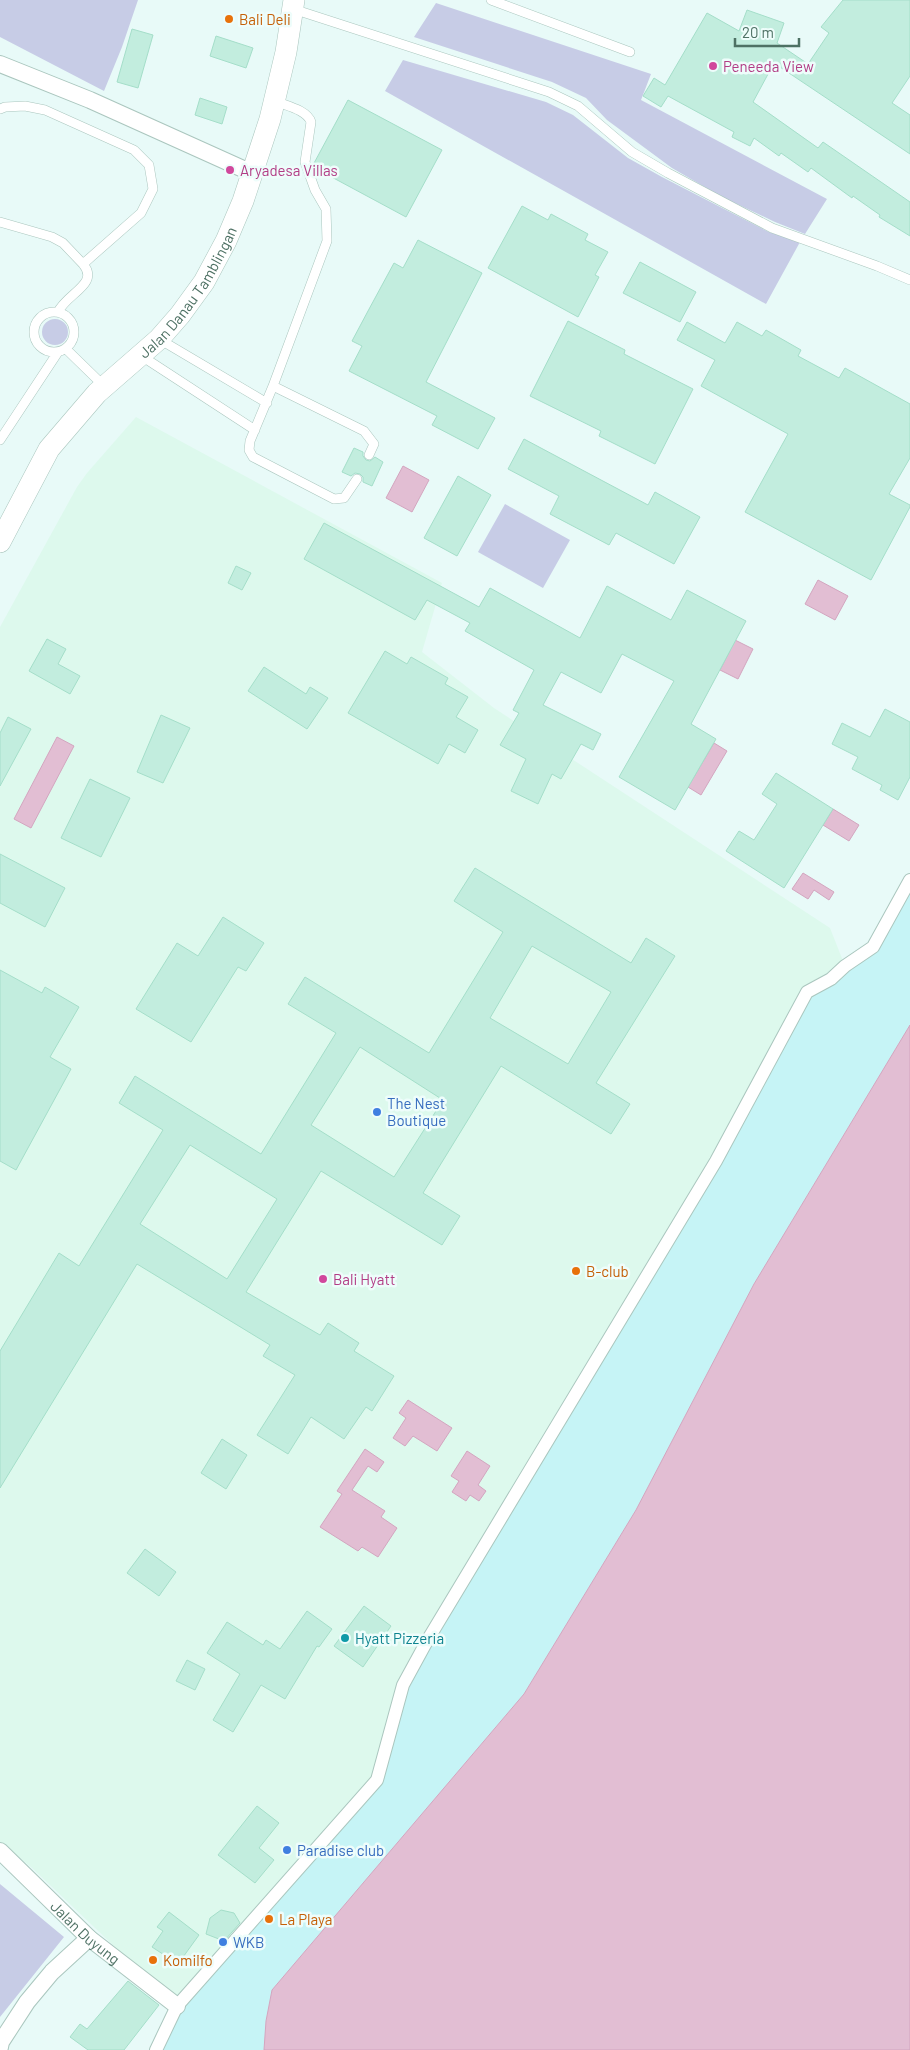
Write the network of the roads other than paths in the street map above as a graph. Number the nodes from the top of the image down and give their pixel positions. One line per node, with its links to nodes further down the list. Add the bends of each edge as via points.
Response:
1 (491, 0): 3 (lane)
2 (293, 5): 5 (street, Jalan Danau Tamblingan); 10 (lane, via 549,92 578,106 632,152 772,228)
3 (630, 52)
4 (0, 64): 7 (street, via 90,100)
5 (275, 101): 7 (street, Jalan Danau Tamblingan); 16 (lane, via 310,117 305,162 326,209 328,225 327,241)
6 (0, 109): 9 (lane, via 25,106 45,110 134,150 149,165 153,189 141,213)
7 (252, 174): 12 (street, Jalan Danau Tamblingan, via 226,240 204,282)
8 (0, 222): 9 (lane, via 52,237 63,243)
9 (83, 264): 11 (lane, via 90,276)
10 (910, 280)
11 (58, 312): 13 (lane, via 66,315 75,328 71,344); 13 (lane, via 43,315 37,321 34,336 43,349)
12 (159, 339): 14 (street, Jalan Danau Tamblingan); 17 (lane)
13 (62, 351): 15 (lane); 19 (lane)
14 (140, 354): 15 (street, Jalan Danau Tamblingan); 18 (lane)
15 (105, 386): 22 (street, Jalan Danau Tamblingan, via 49,449)
16 (274, 386): 17 (lane); 20 (lane, via 364,431 374,444)
17 (266, 403): 18 (lane)
18 (255, 430): 21 (lane, via 249,450 252,457 334,499 344,498)
19 (0, 440)
20 (369, 454)
21 (357, 479)
22 (6, 519): 23 (street, Jalan Danau Tamblingan)
23 (0, 542)
24 (910, 880): 27 (street, via 873,947 807,992 716,1161 402,1685 377,1780)
25 (0, 1851): 26 (street, Jalan Duyung)
26 (89, 1938): 27 (street, Jalan Duyung); 28 (street, via 33,1994)
27 (177, 2006): 29 (street)
28 (0, 2047)
29 (156, 2050)

